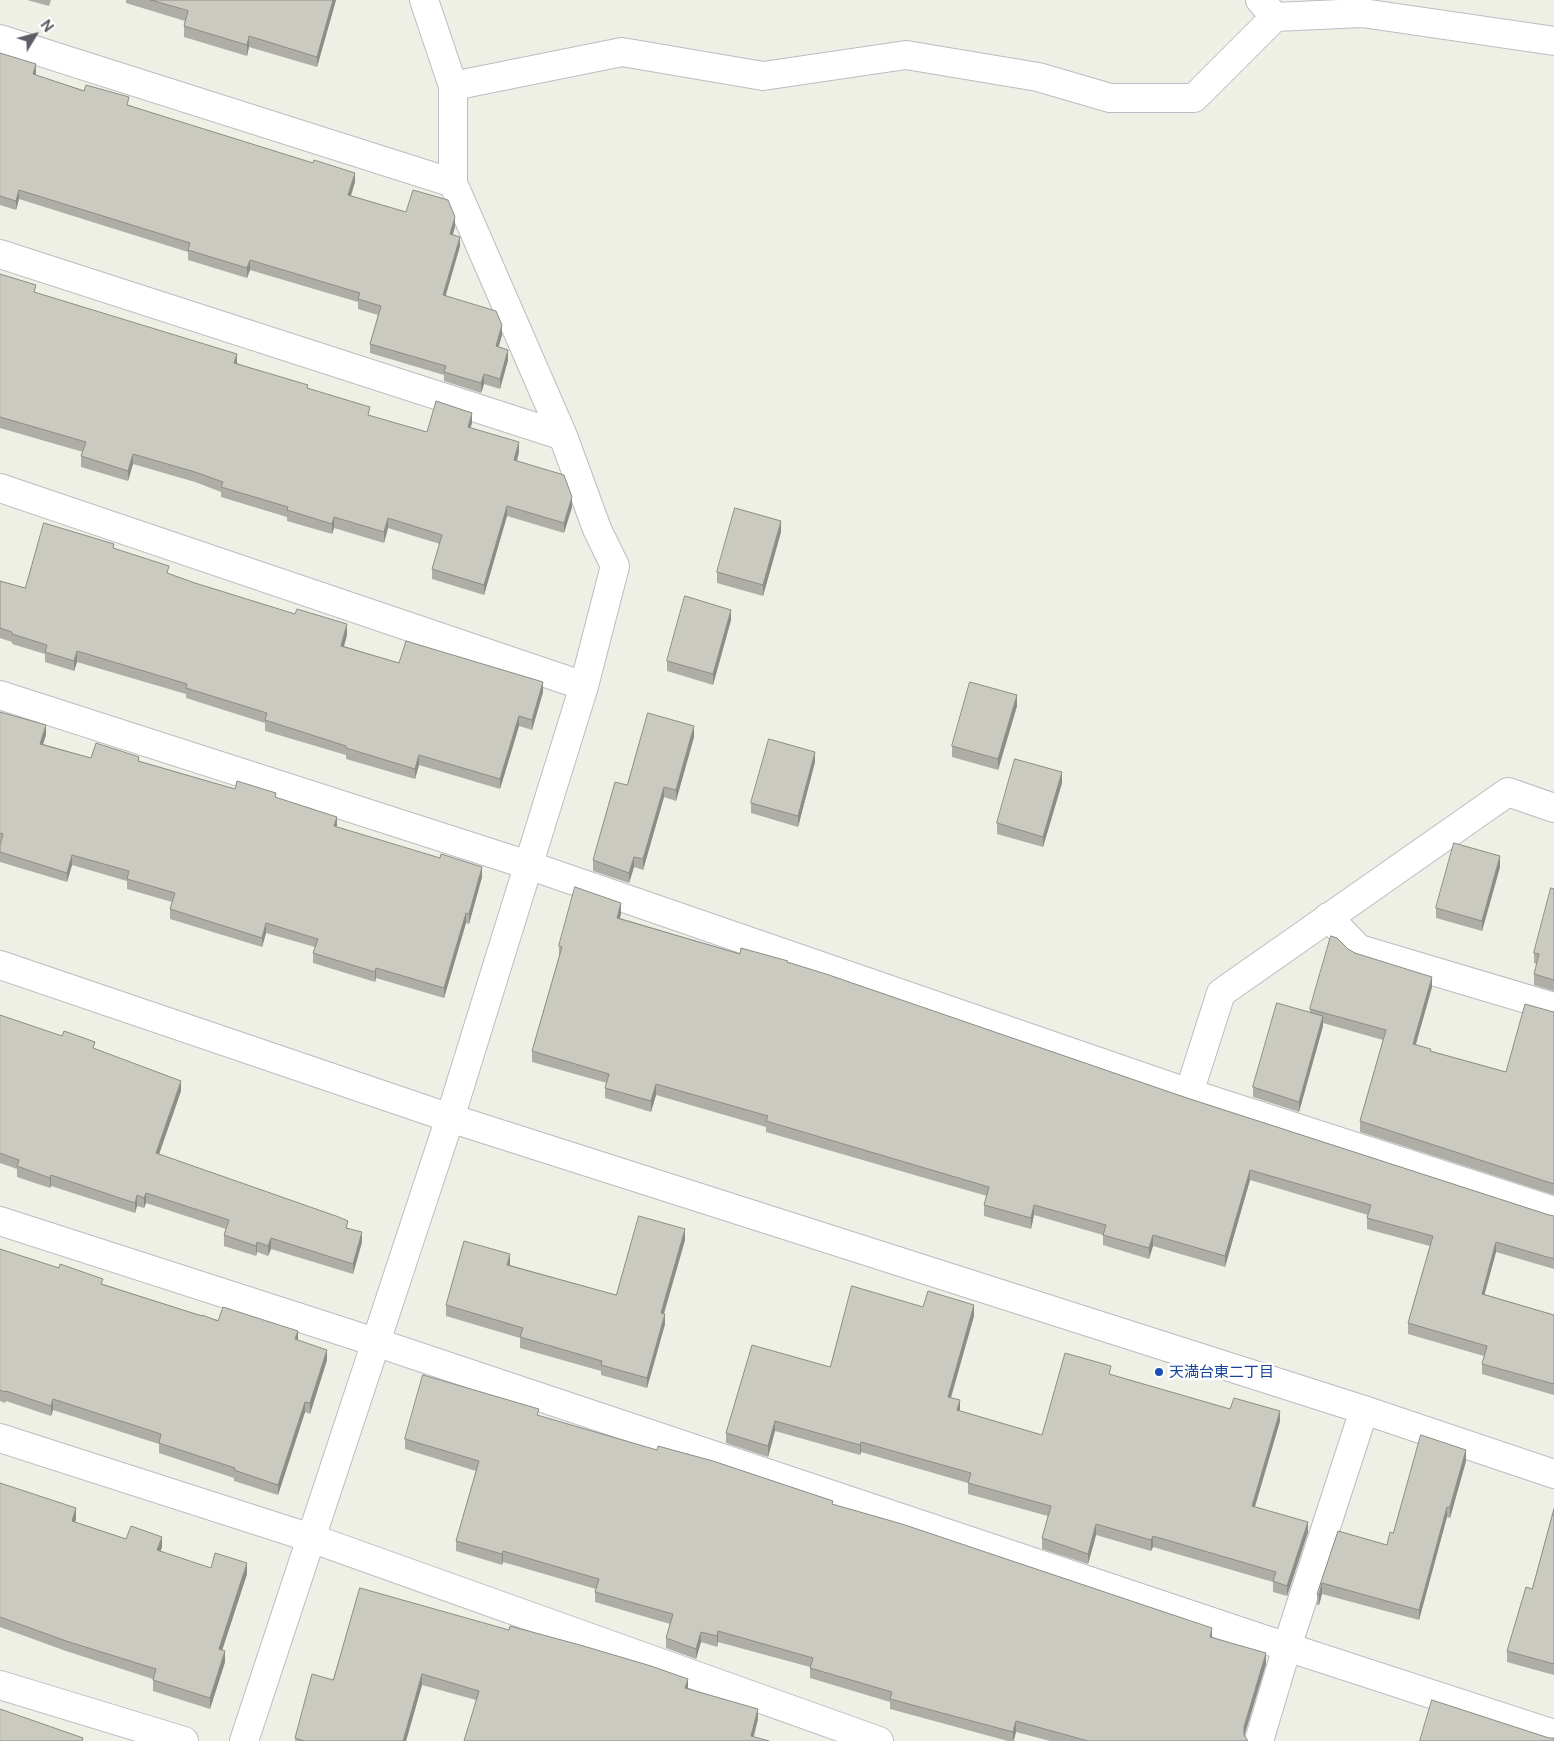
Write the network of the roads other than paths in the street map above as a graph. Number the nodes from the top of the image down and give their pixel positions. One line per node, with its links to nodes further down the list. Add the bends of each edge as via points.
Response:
1 (424, 0): 5 (street)
2 (1268, 9): 4 (street, via 1362,13); 5 (street, via 1194,98 1110,98 1038,77 906,55 763,76 622,52)
3 (0, 39): 6 (street)
4 (1554, 41)
5 (453, 86): 6 (street)
6 (453, 183): 8 (street)
7 (0, 254): 8 (street)
8 (563, 436): 10 (street, via 597,529 615,566)
9 (0, 488): 10 (street)
10 (584, 686): 13 (street)
11 (0, 695): 13 (street)
12 (1554, 808): 14 (street, via 1508,792)
13 (528, 866): 17 (street); 18 (street)
14 (1328, 917): 16 (street, via 1359,949); 17 (street, via 1221,993)
15 (0, 965): 18 (street)
16 (1554, 1007)
17 (1189, 1094): 19 (street)
18 (450, 1118): 21 (street); 22 (street)
19 (1554, 1211)
20 (0, 1221): 21 (street)
21 (375, 1342): 25 (street); 26 (street)
22 (1364, 1410): 24 (street); 26 (street)
23 (0, 1438): 25 (street)
24 (1554, 1474)
25 (311, 1538): 30 (street); 31 (street)
26 (1287, 1647): 28 (street); 32 (street)
27 (0, 1684): 29 (street)
28 (1554, 1734)
29 (184, 1741)
30 (244, 1741)
31 (879, 1741)
32 (1259, 1741)

